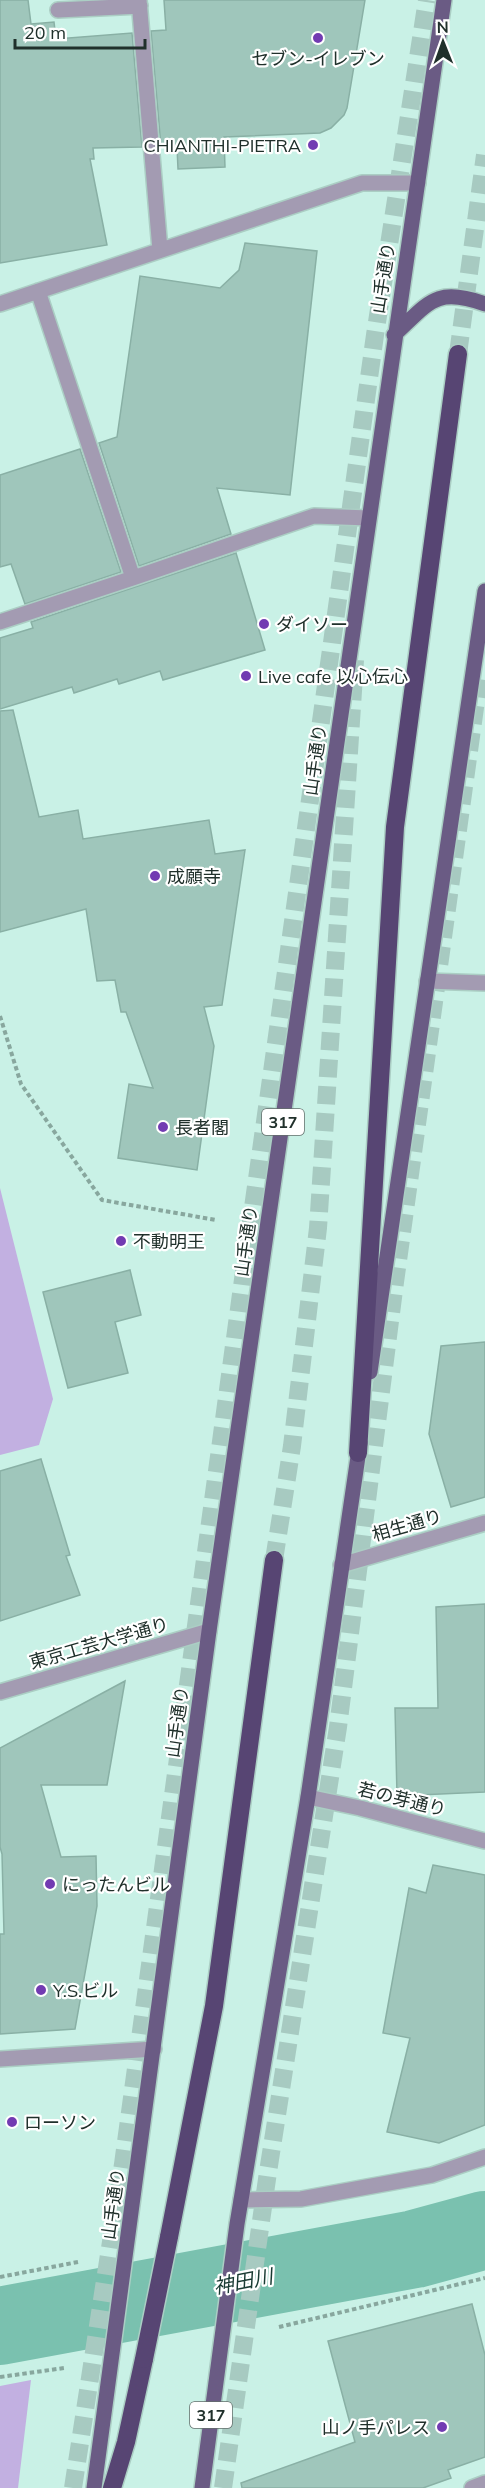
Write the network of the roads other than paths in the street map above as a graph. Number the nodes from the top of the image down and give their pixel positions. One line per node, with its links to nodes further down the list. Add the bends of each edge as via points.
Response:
1 (444, 0): 4 (main road, 山手通り / 317)
2 (139, 3): 3 (street); 5 (street)
3 (58, 10)
4 (418, 183): 5 (street, via 362,183); 9 (main road, 山手通り / 317)
5 (160, 250): 6 (street)
6 (38, 291): 7 (street); 12 (street)
7 (0, 303)
8 (485, 304): 9 (main road, via 460,296 435,298)
9 (394, 335): 11 (main road, 山手通り / 317)
10 (458, 354): 17 (highway, via 395,827)
11 (369, 518): 12 (street, via 314,516); 21 (main road, 山手通り / 317)
12 (133, 578): 14 (street)
13 (485, 591): 15 (main road, 317)
14 (0, 622)
15 (427, 981): 16 (street); 17 (main road, 317)
16 (485, 982)
17 (358, 1453): 20 (main road, 317)
18 (485, 1523): 20 (street, 相生通り)
19 (274, 1560): 31 (highway, bridge, via 214,2007 144,2359)
20 (341, 1565): 23 (main road, 317)
21 (209, 1631): 22 (street, 東京工芸大学通り); 25 (main road, 山手通り / 317)
22 (0, 1692)
23 (308, 1797): 24 (street, 若の芽通り); 28 (main road, 317)
24 (485, 1841)
25 (154, 2049): 26 (street); 30 (main road, 山手通り / 317)
26 (0, 2059)
27 (485, 2157): 28 (street, via 432,2175 301,2199)
28 (241, 2200): 32 (main road, 317)
29 (485, 2483): 33 (street)
30 (94, 2488)
31 (112, 2488)
32 (202, 2488)
33 (472, 2488)

